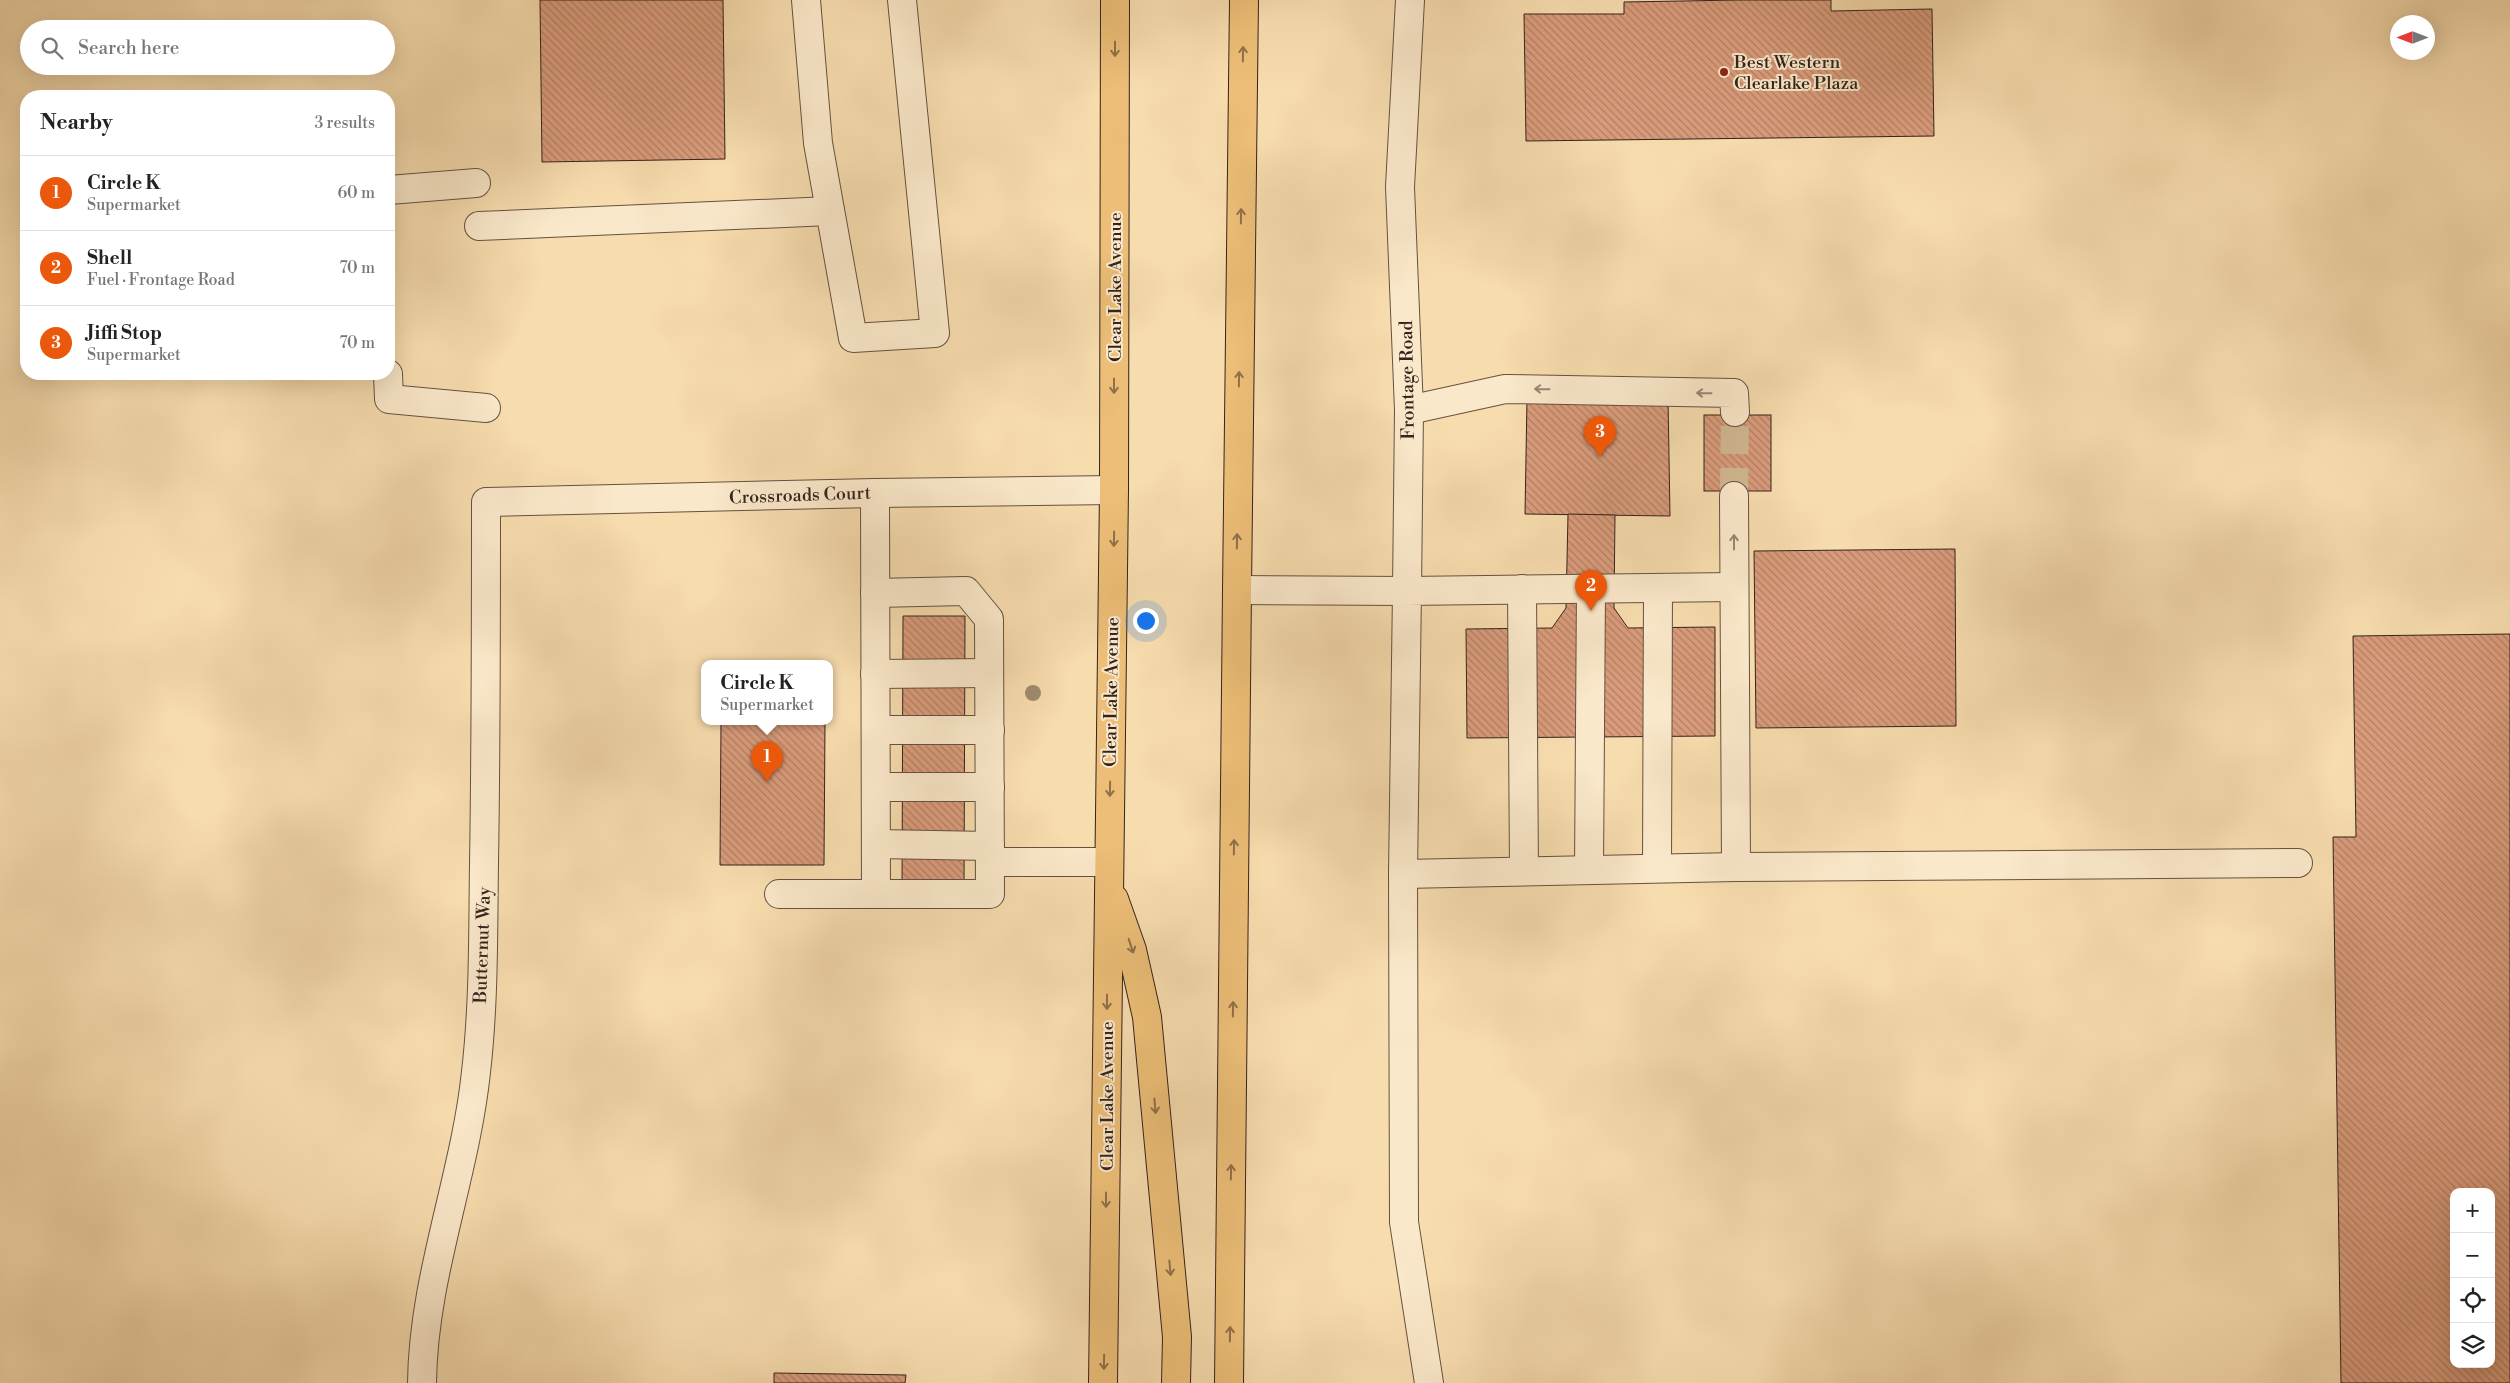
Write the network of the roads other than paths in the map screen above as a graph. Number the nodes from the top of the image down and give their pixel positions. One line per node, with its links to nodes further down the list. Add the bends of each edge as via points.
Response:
1 (806, 0): 8 (street, via 818,143)
2 (902, 0): 8 (street, via 934,333 853,338)
3 (1115, 0): 14 (main road, Clear Lake Avenue, one-way to 14)
4 (1244, 0): 22 (main road, one-way to 4)
5 (1410, 0): 12 (street, Frontage Road, via 1400,187)
6 (476, 183): 7 (street)
7 (395, 190)
8 (830, 211): 9 (street)
9 (479, 226)
10 (388, 380): 11 (street, via 389,399)
11 (486, 408)
12 (1409, 410): 13 (street, one-way to 12, via 1734,393 1505,389); 23 (street, Frontage Road)
13 (1735, 412)
14 (1114, 490): 15 (street, Crossroads Court); 38 (main road, Clear Lake Avenue, one-way to 38)
15 (875, 493): 17 (street, Crossroads Court); 24 (street)
16 (1734, 496): 18 (street, one-way to 16)
17 (486, 502): 42 (street, Butternut Way, via 483,947 476,1073 431,1291)
18 (1734, 587): 19 (street); 34 (street)
19 (1658, 588): 21 (street); 35 (street)
20 (1522, 589): 21 (street); 23 (street); 37 (street)
21 (1591, 589): 36 (street)
22 (1237, 590): 23 (street); 45 (main road, one-way to 22)
23 (1406, 590): 39 (street, Frontage Road)
24 (875, 593): 25 (street, via 966,591 989,619); 26 (street)
25 (989, 673): 26 (street); 28 (street)
26 (875, 674): 27 (street)
27 (876, 730): 28 (street); 29 (street)
28 (990, 730): 30 (street)
29 (876, 787): 30 (street); 31 (street)
30 (990, 787): 32 (street)
31 (876, 844): 32 (street); 41 (street)
32 (990, 854): 38 (street); 41 (street, via 990,894)
33 (2298, 863): 34 (street)
34 (1736, 867): 35 (street)
35 (1657, 868): 36 (street)
36 (1589, 870): 37 (street)
37 (1524, 871): 39 (street)
38 (1108, 873): 43 (main road, Clear Lake Avenue, one-way to 43); 44 (main road, one-way to 44, via 1132,950 1147,1017 1177,1337)
39 (1403, 874): 46 (street, Frontage Road, via 1404,1222)
40 (779, 894): 41 (street)
41 (876, 894)
42 (422, 1383)
43 (1103, 1383)
44 (1176, 1383)
45 (1229, 1383)
46 (1429, 1383)

